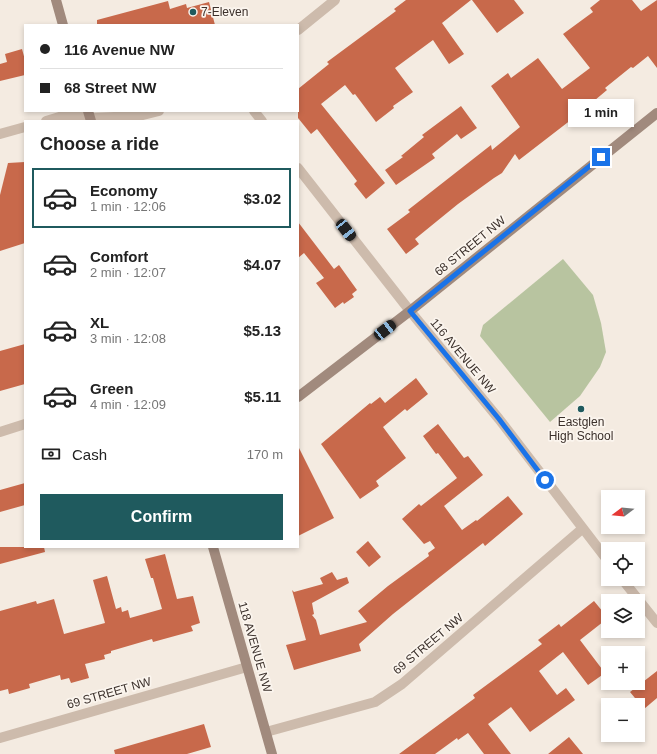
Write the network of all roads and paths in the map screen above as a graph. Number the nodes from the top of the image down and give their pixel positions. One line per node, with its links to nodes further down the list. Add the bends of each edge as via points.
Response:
1 (56, 0): 3 (street)
2 (335, 0): 4 (street)
3 (63, 24)
4 (299, 29)
5 (155, 112): 8 (street, via 139,116)
6 (255, 112): 10 (street)
7 (657, 113): 14 (street, 68 STREET NW)
8 (90, 117): 9 (street, via 66,115)
9 (49, 120)
10 (261, 120)
11 (24, 127): 12 (street)
12 (0, 134)
13 (299, 169): 14 (street, 116 AVENUE NW)
14 (410, 311): 15 (street, 68 STREET NW); 18 (street, 116 AVENUE NW, via 499,419)
15 (299, 396)
16 (24, 424): 17 (street)
17 (0, 432)
18 (582, 529): 20 (street, 116 AVENUE NW); 24 (street, 69 STREET NW, via 402,684 375,702)
19 (213, 548): 23 (street, 118 AVENUE NW)
20 (601, 552)
21 (628, 586): 22 (street)
22 (657, 622)
23 (247, 667): 24 (street, 118 AVENUE NW); 25 (street, 69 STREET NW)
24 (266, 732): 26 (street, 118 AVENUE NW)
25 (0, 738)
26 (272, 754)

